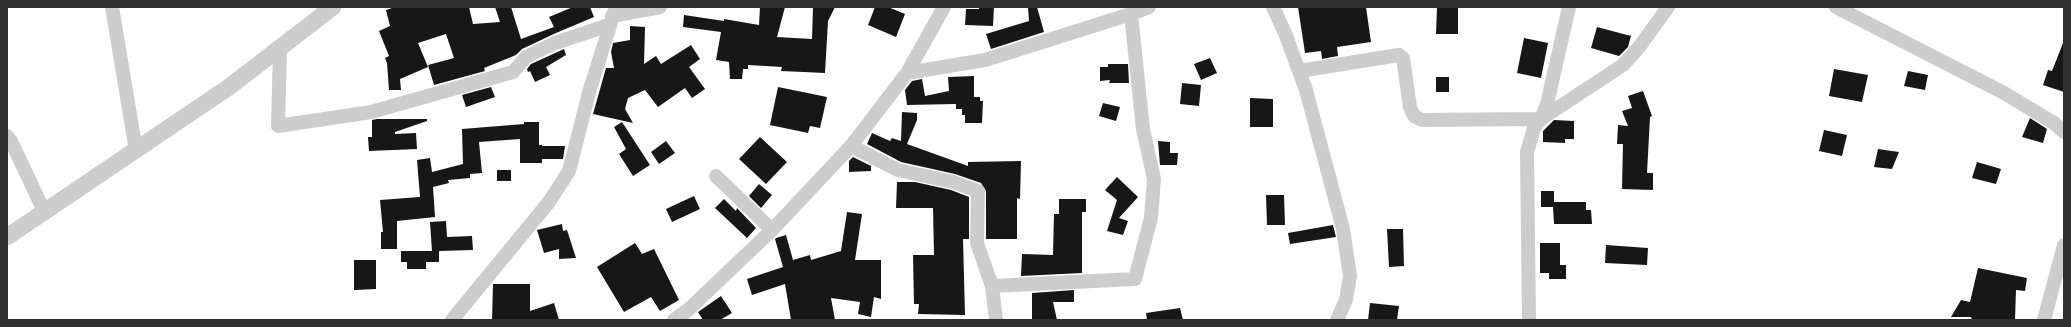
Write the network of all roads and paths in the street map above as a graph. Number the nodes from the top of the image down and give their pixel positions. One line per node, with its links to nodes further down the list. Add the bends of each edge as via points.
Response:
1 (112, 7): 19 (street)
2 (333, 7): 12 (street)
3 (660, 7): 11 (street)
4 (944, 7): 14 (street)
5 (1149, 7): 10 (street)
6 (1273, 7): 13 (street)
7 (1568, 7): 15 (street, via 1547,104)
8 (1668, 7): 15 (street, via 1623,65)
9 (1836, 7): 16 (street, via 2004,93 2054,123)
10 (1131, 14): 14 (street, via 985,60); 25 (street, via 1143,129 1154,179 1152,218 1135,279)
11 (613, 16): 12 (street, via 526,57 513,72 371,112 278,126); 26 (street, via 590,89 569,171 549,202)
12 (280, 48): 19 (street, via 229,87)
13 (1299, 71): 15 (street, via 1399,55 1403,58 1410,108 1414,116 1422,120); 29 (street, via 1343,229 1350,276 1346,300)
14 (907, 73): 18 (street)
15 (1541, 118): 30 (street, via 1534,128 1527,152)
16 (2064, 132)
17 (7, 136): 21 (street)
18 (851, 146): 22 (street); 25 (street, via 898,170 953,182 978,191 977,243)
19 (136, 151): 21 (street)
20 (716, 176): 22 (street)
21 (44, 211): 23 (street)
22 (772, 230): 27 (street, via 688,310)
23 (7, 236)
24 (2064, 245): 31 (street)
25 (992, 286): 28 (street)
26 (452, 320)
27 (674, 320)
28 (996, 320)
29 (1337, 320)
30 (1529, 320)
31 (2044, 320)

